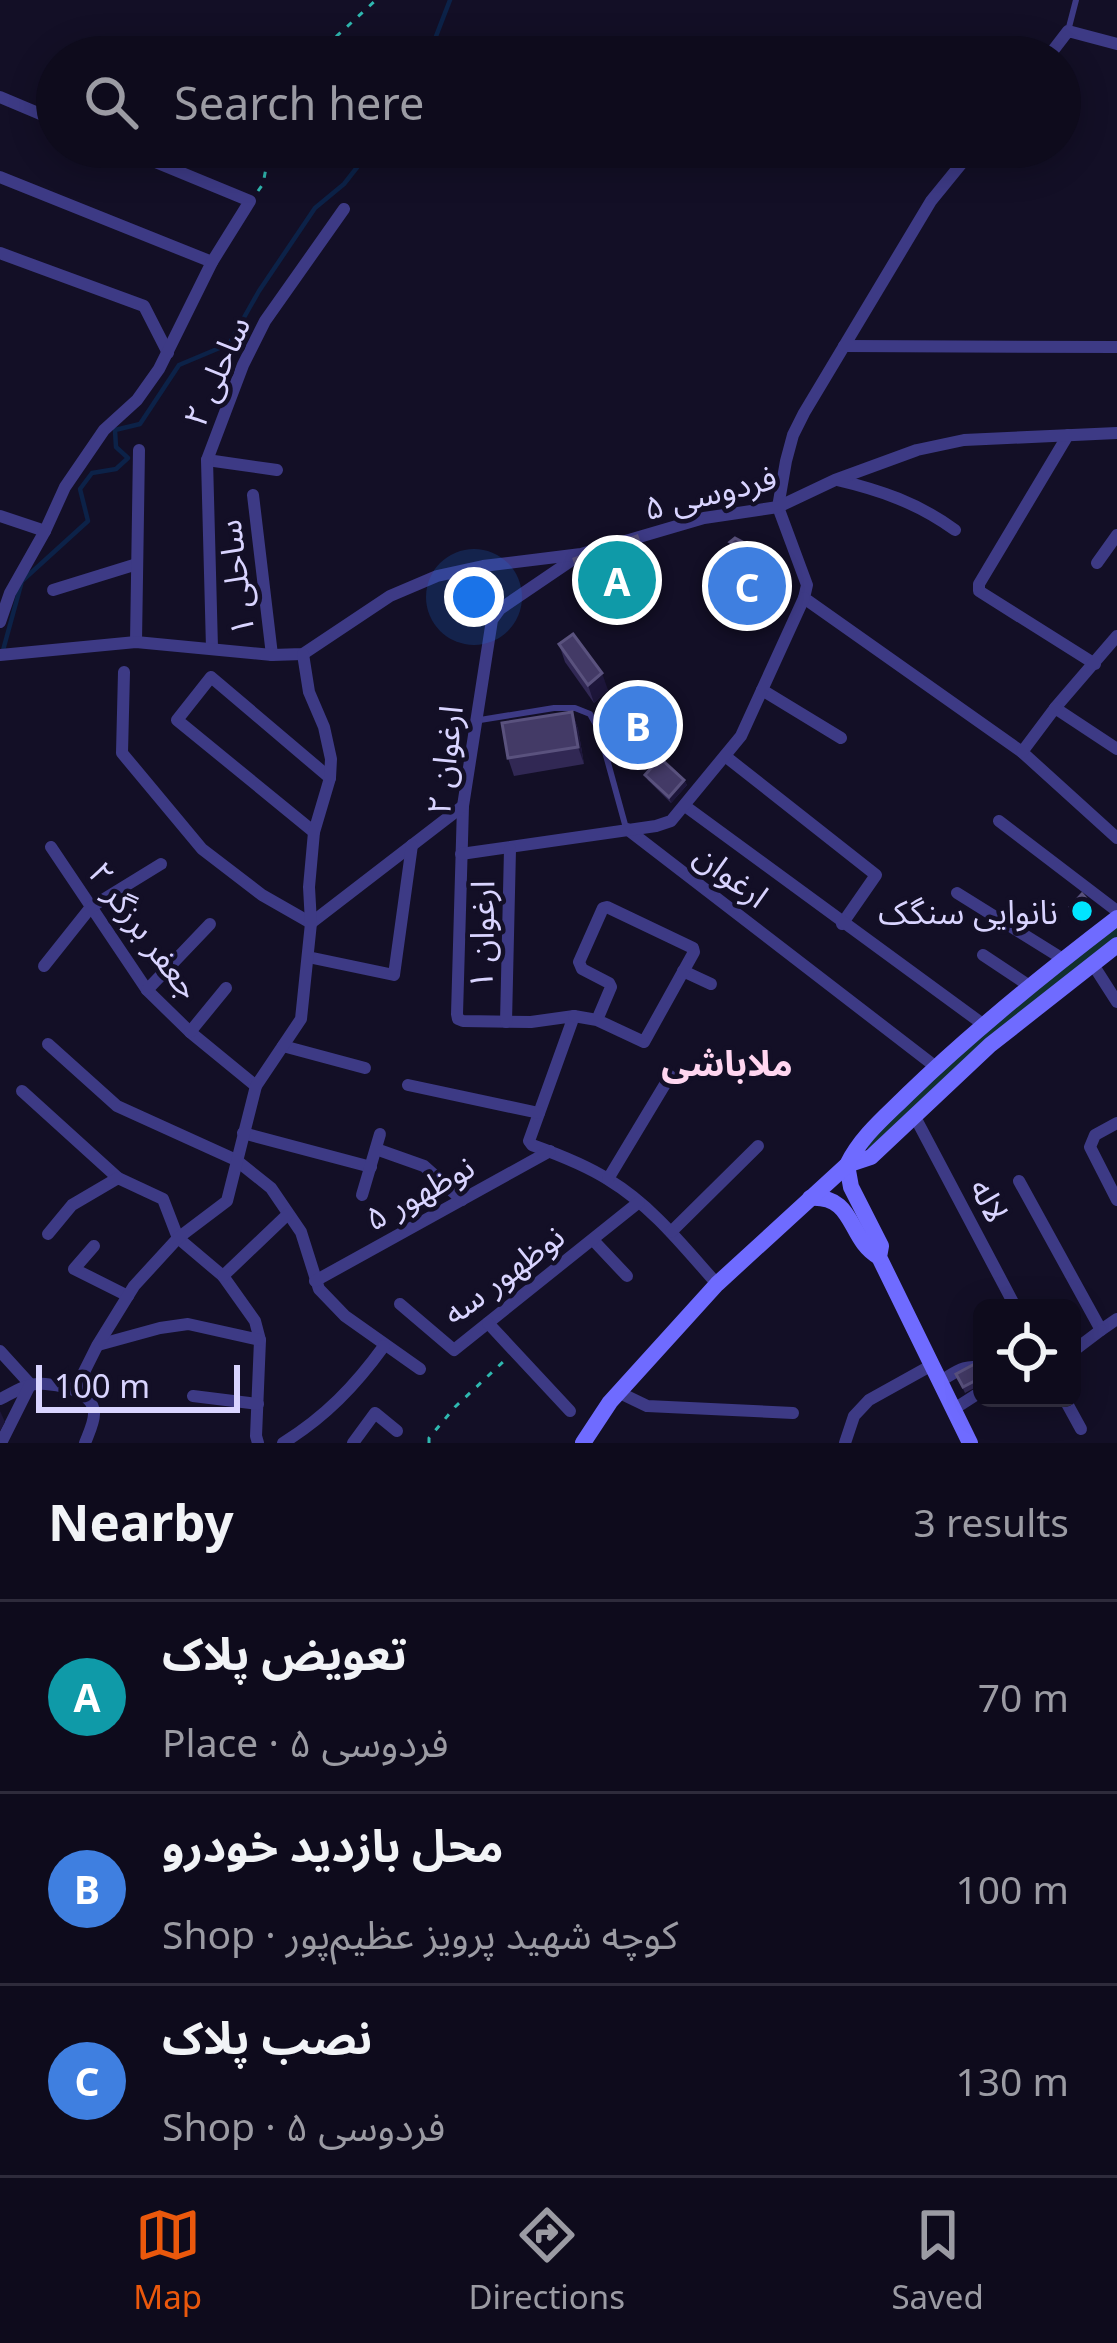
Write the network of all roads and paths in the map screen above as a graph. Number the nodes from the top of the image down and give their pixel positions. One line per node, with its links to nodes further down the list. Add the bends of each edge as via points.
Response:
1 (376, 0): 4 (path)
2 (1076, 0): 3 (lane)
3 (1068, 32): 5 (street); 6 (street)
4 (337, 36)
5 (1065, 36)
6 (1117, 44)
7 (0, 98): 8 (street)
8 (36, 113)
9 (169, 168): 13 (street)
10 (266, 168): 13 (path)
11 (958, 168): 17 (street)
12 (0, 177): 16 (street)
13 (250, 202): 16 (street)
14 (344, 209): 23 (street, ساحلی ۲, via 266,321)
15 (0, 253): 19 (street, via 144,307)
16 (212, 262): 19 (street)
17 (844, 346): 18 (street); 27 (street, via 794,435)
18 (1117, 347)
19 (168, 352): 30 (street, via 137,400 104,430)
20 (1117, 433): 21 (street, فردوسی ۵)
21 (1068, 435): 25 (street, فردوسی ۵, via 964,440); 44 (street, via 979,591)
22 (139, 450): 34 (street)
23 (207, 460): 24 (street); 40 (street, ساحلی ۲)
24 (277, 470)
25 (836, 480): 27 (street, فردوسی ۵); 29 (street, via 928,510)
26 (253, 495): 43 (street, ساحلی ۱)
27 (778, 508): 32 (street, فردوسی ۵, via 704,518); 36 (street, via 807,585)
28 (0, 516): 30 (street)
29 (955, 530)
30 (45, 531): 37 (street)
31 (1117, 535): 33 (street)
32 (581, 554): 41 (street, فردوسی ۵, via 437,576 390,596); 48 (street, ارغوان ۲, via 492,620)
33 (1097, 563)
34 (137, 564): 35 (street); 39 (street)
35 (53, 590)
36 (804, 598): 46 (street); 51 (street)
37 (0, 622)
38 (1117, 636): 44 (street)
39 (136, 642): 40 (street); 42 (street)
40 (212, 649): 43 (street)
41 (303, 654): 43 (street); 53 (street)
42 (0, 655)
43 (272, 655)
44 (1095, 664): 47 (street)
45 (124, 672): 68 (street, via 122,753 202,849)
46 (762, 690): 49 (street); 52 (street)
47 (1055, 708): 50 (street); 51 (street)
48 (476, 721): 54 (street, ارغوان ۲); 57 (lane, via 554,708 590,714)
49 (841, 737)
50 (1117, 749)
51 (1022, 752): 59 (street)
52 (725, 756): 55 (street); 70 (street, via 876,875)
53 (330, 778): 58 (street); 58 (street, via 212,677 177,719)
54 (463, 806): 60 (street); 63 (street, ارغوان ۲)
55 (685, 806): 57 (street, via 671,821); 70 (street)
56 (1000, 821): 67 (street)
57 (626, 829): 62 (street); 90 (street, ارغوان)
58 (314, 832): 68 (street)
59 (1117, 838)
60 (412, 845): 68 (street); 73 (street, via 394,975)
61 (51, 848): 66 (street, جعفر برزگر ۲)
62 (510, 849): 63 (street); 85 (street, ارغوان ۱)
63 (461, 854): 85 (street, ارغوان ۲, via 458,1019)
64 (161, 864): 66 (street)
65 (957, 893): 74 (street)
66 (91, 907): 76 (street); 81 (street, جعفر برزگر ۲)
67 (1117, 914): 74 (street)
68 (311, 922): 73 (street)
69 (210, 924): 81 (street)
70 (842, 924): 86 (street)
71 (1117, 945): 75 (street)
72 (983, 956): 79 (street)
73 (308, 957): 89 (street, via 301,1019)
74 (1063, 959): 79 (street)
75 (1091, 963): 82 (street); 97 (street)
76 (44, 966)
77 (683, 971): 78 (street); 84 (street, via 644,1042); 84 (street, via 693,948 603,908 580,962 610,987)
78 (711, 984)
79 (1031, 987): 86 (street)
80 (226, 988): 87 (street)
81 (147, 990): 87 (street, جعفر برزگر ۲)
82 (1117, 1002)
83 (574, 1016): 84 (street); 85 (street); 96 (street)
84 (597, 1020)
85 (506, 1022)
86 (984, 1025): 90 (street)
87 (190, 1032): 94 (street, جعفر برزگر ۲)
88 (48, 1044): 102 (street, via 117,1106)
89 (283, 1046): 91 (street); 94 (street)
90 (936, 1067): 103 (street, via 856,1145)
91 (364, 1068)
92 (670, 1076): 106 (street)
93 (408, 1085): 96 (street)
94 (256, 1086): 99 (street)
95 (22, 1091): 105 (street)
96 (539, 1113): 101 (street, via 530,1141)
97 (915, 1117): 103 (street, via 871,1157); 125 (street, لاله)
98 (1117, 1123): 111 (street, via 1090,1147)
99 (243, 1133): 102 (street); 104 (street)
100 (758, 1146): 114 (street)
101 (550, 1151): 106 (street); 110 (street, نوظهور ۵)
102 (236, 1160): 113 (street); 116 (street, via 226,1202)
103 (847, 1165): 109 (street); 119 (street)
104 (371, 1168): 108 (street); 110 (street, via 378,1142 424,1166)
105 (118, 1178): 115 (street, via 72,1205); 116 (street, via 163,1199)
106 (608, 1179): 112 (street)
107 (1019, 1181): 129 (street)
108 (362, 1195)
109 (810, 1198): 119 (street, via 839,1202); 123 (street)
110 (461, 1200): 122 (street, نوظهور ۵)
111 (1117, 1200)
112 (638, 1202): 114 (street); 117 (street, نوظهور سه)
113 (288, 1214): 120 (street); 122 (street)
114 (671, 1232): 123 (street)
115 (48, 1234)
116 (178, 1238): 120 (street); 124 (street)
117 (592, 1240): 121 (street); 128 (street, نوظهور سه)
118 (94, 1246): 124 (street, via 74,1269)
119 (879, 1257): 138 (street)
120 (224, 1276): 130 (street)
121 (627, 1276)
122 (315, 1281): 133 (street)
123 (718, 1284): 141 (street)
124 (128, 1296): 132 (street)
125 (1011, 1299)
126 (400, 1304): 128 (street, نوظهور سه, via 454,1350)
127 (1117, 1319): 129 (street)
128 (488, 1323): 135 (street)
129 (1101, 1330): 131 (street)
130 (260, 1340): 132 (street, via 188,1324); 145 (street)
131 (1081, 1345)
132 (97, 1346): 140 (street)
133 (383, 1346): 137 (street); 155 (street, via 357,1384)
134 (0, 1351): 139 (street)
135 (514, 1352): 148 (street); 157 (path)
136 (973, 1365): 138 (street)
137 (420, 1369)
138 (936, 1373): 147 (street); 159 (street, via 869,1400)
139 (30, 1384): 140 (street); 144 (street); 152 (street)
140 (75, 1390): 153 (street, via 94,1413)
141 (620, 1393): 149 (street, via 647,1406); 158 (street)
142 (193, 1396): 145 (street)
143 (973, 1397): 147 (street)
144 (0, 1399)
145 (259, 1404): 154 (street)
146 (1069, 1407): 150 (street)
147 (954, 1409): 160 (street)
148 (570, 1411)
149 (793, 1413)
150 (1081, 1429)
151 (397, 1431): 156 (street, via 375,1413)
152 (1, 1443)
153 (85, 1443)
154 (258, 1443)
155 (283, 1443)
156 (353, 1443)
157 (429, 1443)
158 (583, 1443)
159 (845, 1443)
160 (970, 1443)

